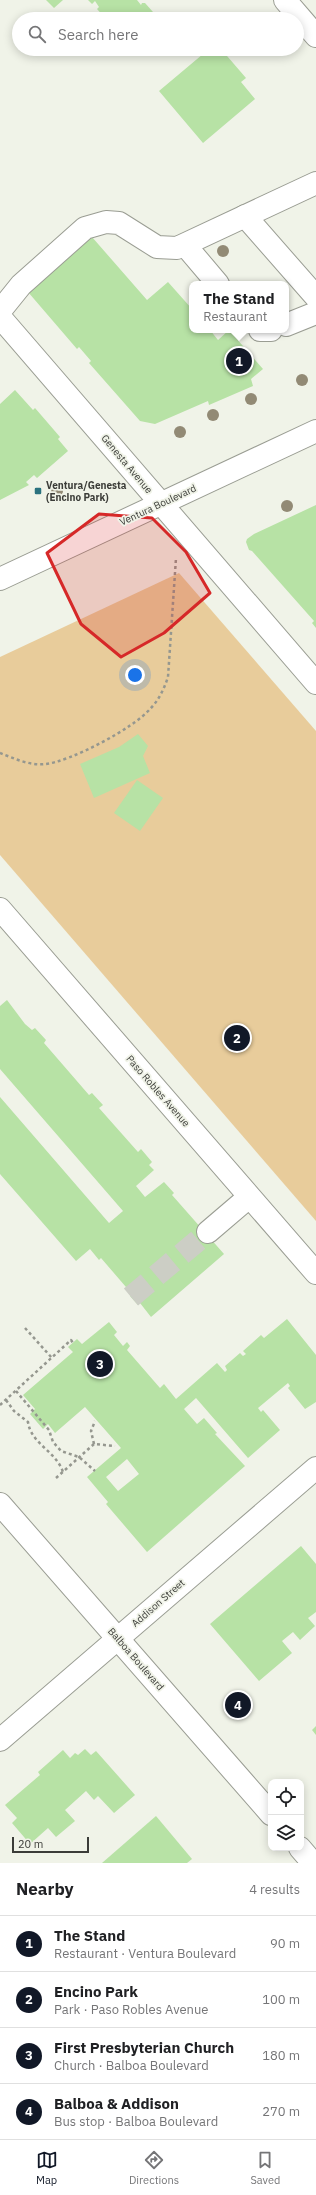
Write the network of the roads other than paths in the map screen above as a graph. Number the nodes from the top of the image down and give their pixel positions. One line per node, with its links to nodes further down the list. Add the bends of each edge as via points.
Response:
1 (285, 0): 2 (street)
2 (295, 12)
3 (304, 22): 4 (street)
4 (316, 36)
5 (316, 183): 6 (street)
6 (245, 216): 7 (street); 9 (street)
7 (185, 245): 8 (street); 10 (street, via 177,248 157,247 119,222 106,222 86,228 20,285)
8 (215, 281)
9 (316, 297)
10 (0, 311)
11 (316, 313): 13 (street)
12 (0, 317): 15 (street, Genesta Avenue)
13 (289, 324)
14 (316, 430): 15 (street, Ventura Boulevard)
15 (161, 504): 16 (street, Ventura Boulevard); 17 (street, Genesta Avenue)
16 (0, 579)
17 (316, 683)
18 (0, 909): 19 (street, Paso Robles Avenue)
19 (249, 1197): 20 (street); 21 (street, Paso Robles Avenue)
20 (208, 1232)
21 (316, 1273)
22 (316, 1468): 24 (street, Addison Street)
23 (0, 1504): 24 (street, Balboa Boulevard)
24 (118, 1638): 25 (street, Addison Street); 26 (street, Balboa Boulevard)
25 (0, 1740)
26 (268, 1811)
27 (303, 1851): 28 (street)
28 (313, 1863)

